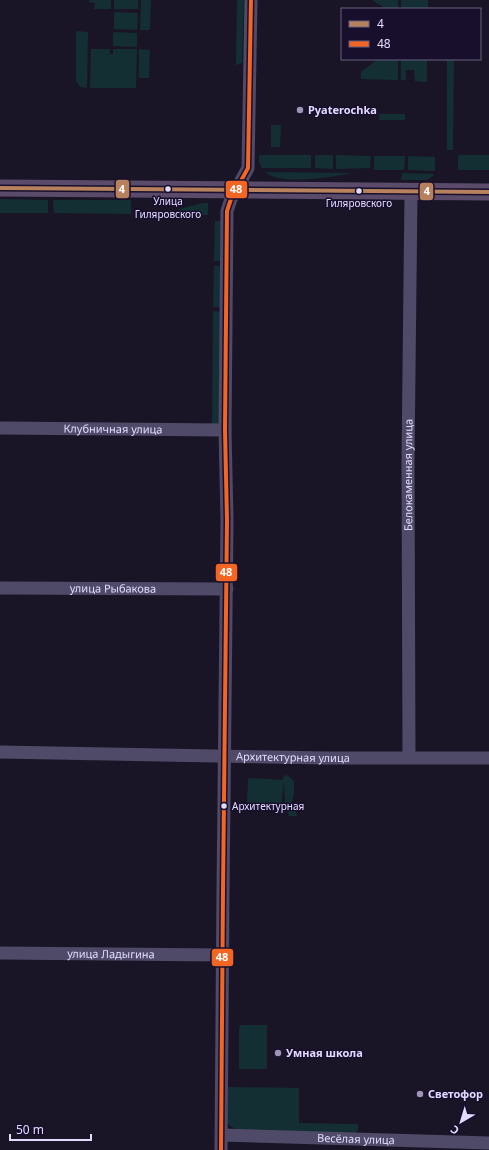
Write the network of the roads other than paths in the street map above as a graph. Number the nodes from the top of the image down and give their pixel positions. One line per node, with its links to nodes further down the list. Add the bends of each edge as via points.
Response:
1 (251, 0): 3 (street, via 248,168)
2 (0, 188): 3 (main road)
3 (236, 191): 4 (main road); 7 (street, via 227,211)
4 (411, 192): 5 (main road); 12 (street, Белокаменная улица, via 408,460)
5 (489, 192)
6 (0, 428): 7 (street, Клубничная улица)
7 (225, 430): 9 (street)
8 (0, 588): 9 (street, улица Рыбакова)
9 (226, 589): 11 (street)
10 (0, 752): 11 (street, Архитектурная улица)
11 (225, 756): 12 (street, Архитектурная улица); 15 (street)
12 (409, 758): 13 (street, Архитектурная улица)
13 (489, 758)
14 (0, 953): 15 (street, улица Ладыгина)
15 (222, 955): 16 (street)
16 (222, 1135): 18 (street, Весёлая улица); 19 (street)
17 (489, 1143): 18 (street, Весёлая улица)
18 (410, 1145)
19 (221, 1150)

